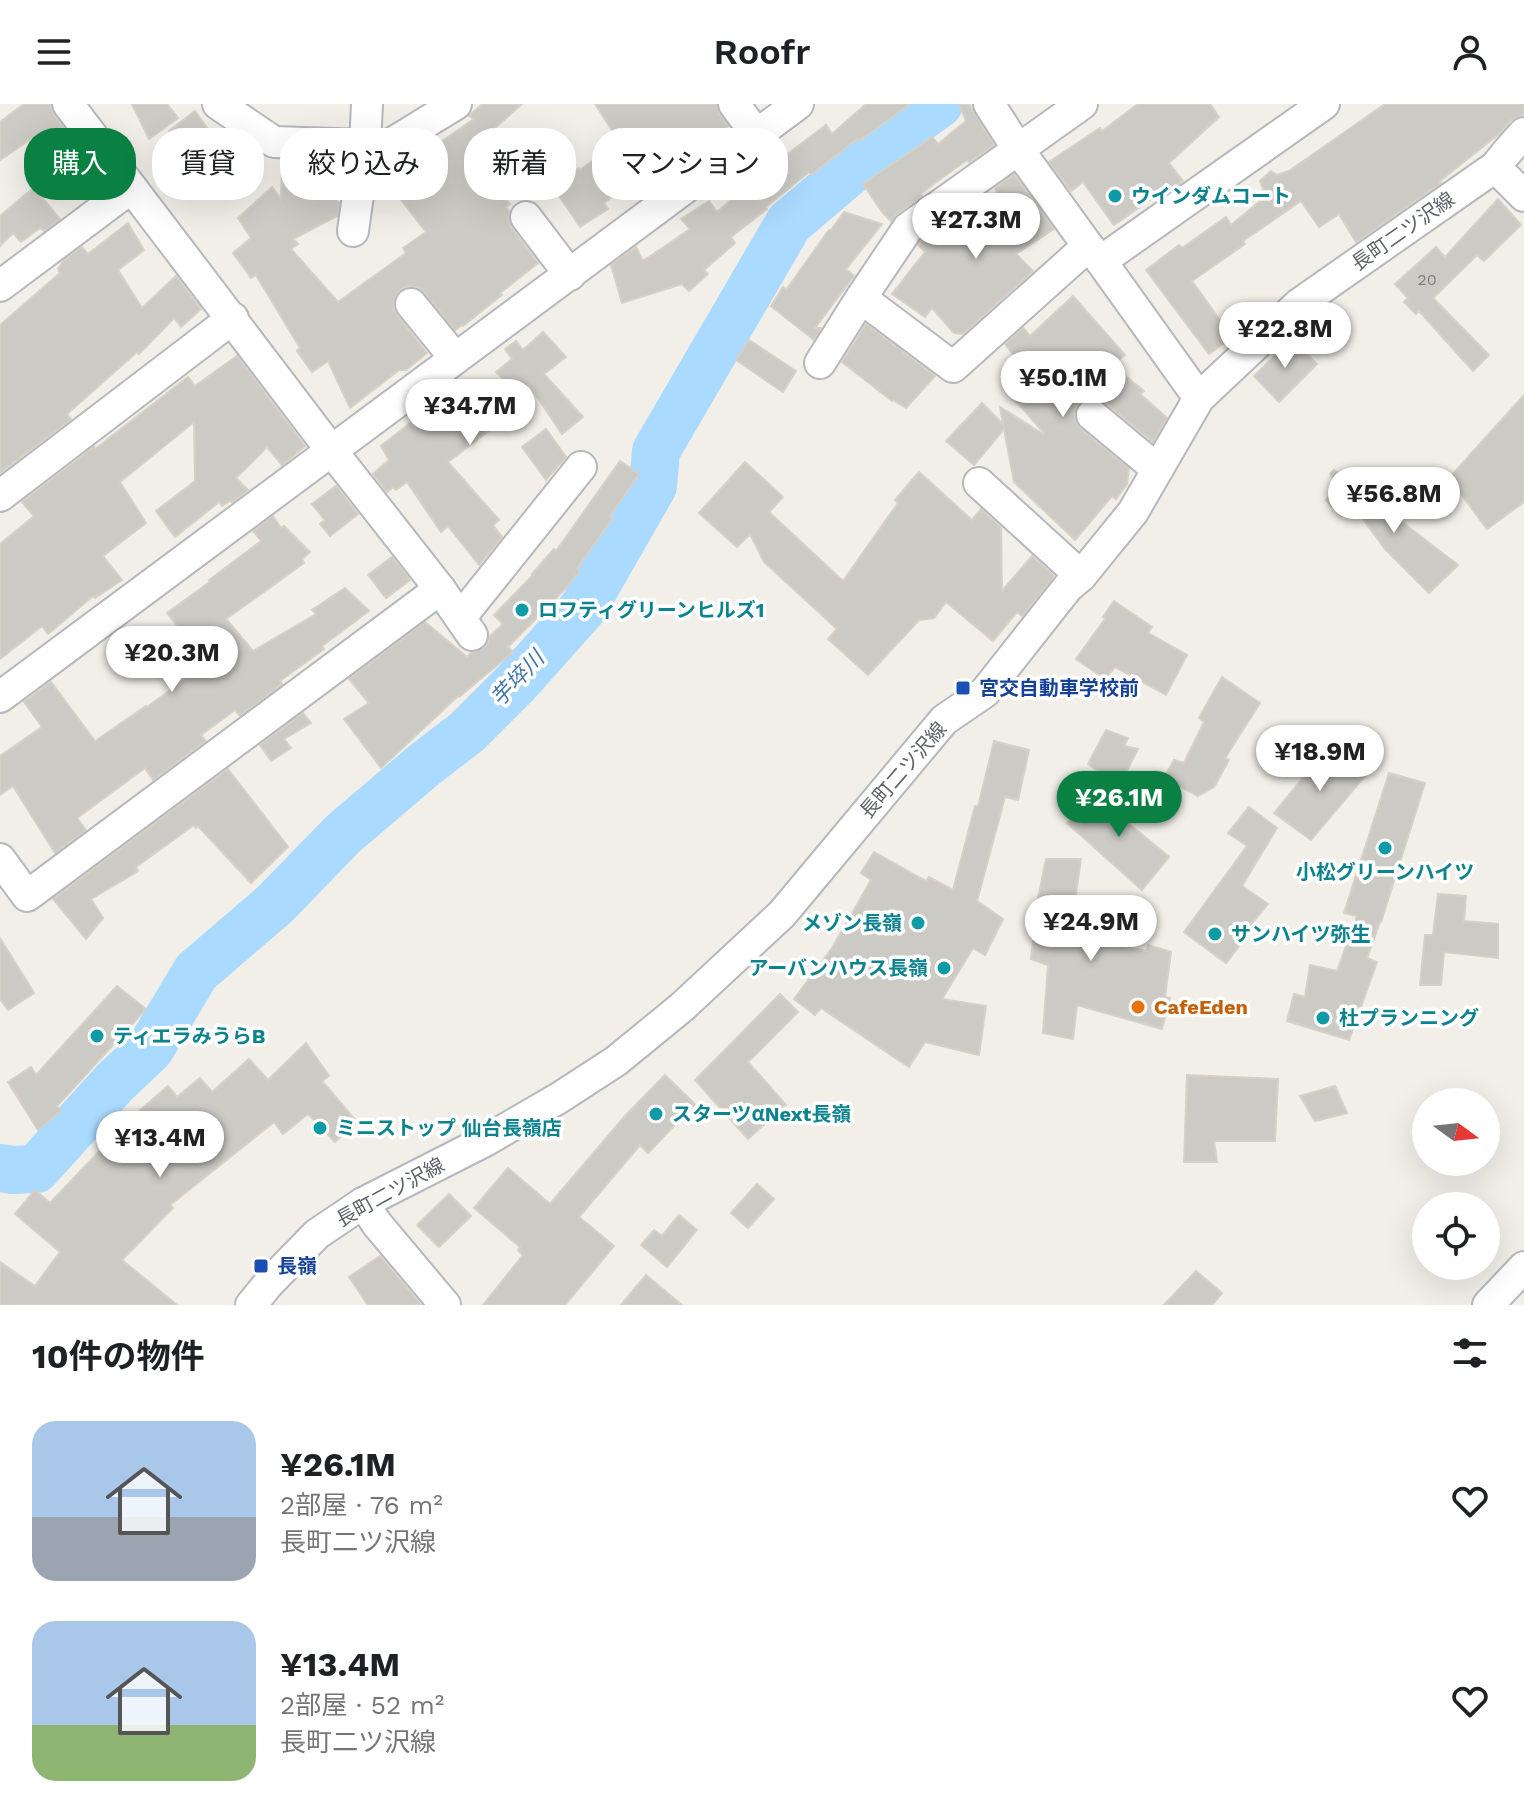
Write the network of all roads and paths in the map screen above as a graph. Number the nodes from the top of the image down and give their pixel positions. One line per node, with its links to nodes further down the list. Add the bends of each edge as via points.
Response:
1 (68, 104): 10 (street)
2 (218, 104): 16 (street)
3 (367, 104): 11 (street)
4 (456, 104): 12 (street)
5 (734, 104): 13 (street)
6 (798, 104): 14 (street)
7 (989, 104): 17 (street)
8 (1082, 104): 17 (street)
9 (1324, 104): 26 (street)
10 (86, 128)
11 (366, 128)
12 (417, 128)
13 (752, 128)
14 (766, 128)
15 (1524, 133): 18 (street, 長町二ツ沢線)
16 (280, 142)
17 (1018, 149): 26 (street); 29 (street, via 908,228)
18 (1495, 167): 20 (street); 34 (street, 長町二ツ沢線, via 1299,304)
19 (136, 194): 31 (street)
20 (1524, 196)
21 (115, 200): 28 (street)
22 (357, 200): 25 (street)
23 (670, 200): 27 (street)
24 (526, 217): 27 (street)
25 (353, 231)
26 (1094, 254): 29 (street, via 953,367); 34 (street)
27 (570, 275): 32 (street)
28 (0, 286)
29 (861, 298): 33 (street)
30 (411, 304): 32 (street)
31 (233, 318): 36 (street); 40 (street)
32 (455, 358): 36 (street)
33 (820, 363)
34 (1199, 398): 38 (street, 長町二ツ沢線)
35 (1092, 415): 38 (street)
36 (331, 450): 42 (street); 43 (street)
37 (581, 467): 42 (street, via 466,626)
38 (1157, 469): 41 (street, 長町二ツ沢線, via 1133,512)
39 (979, 483): 41 (street)
40 (0, 496)
41 (1081, 576): 45 (street, 長町二ツ沢線, via 985,692 944,720 782,914 682,1007 616,1061 559,1098)
42 (440, 589): 44 (street, via 27,896)
43 (0, 697)
44 (0, 859)
45 (363, 1203): 47 (street, 長町二ツ沢線, via 317,1234); 48 (street)
46 (1524, 1267): 49 (street)
47 (251, 1305)
48 (445, 1305)
49 (1488, 1305)

